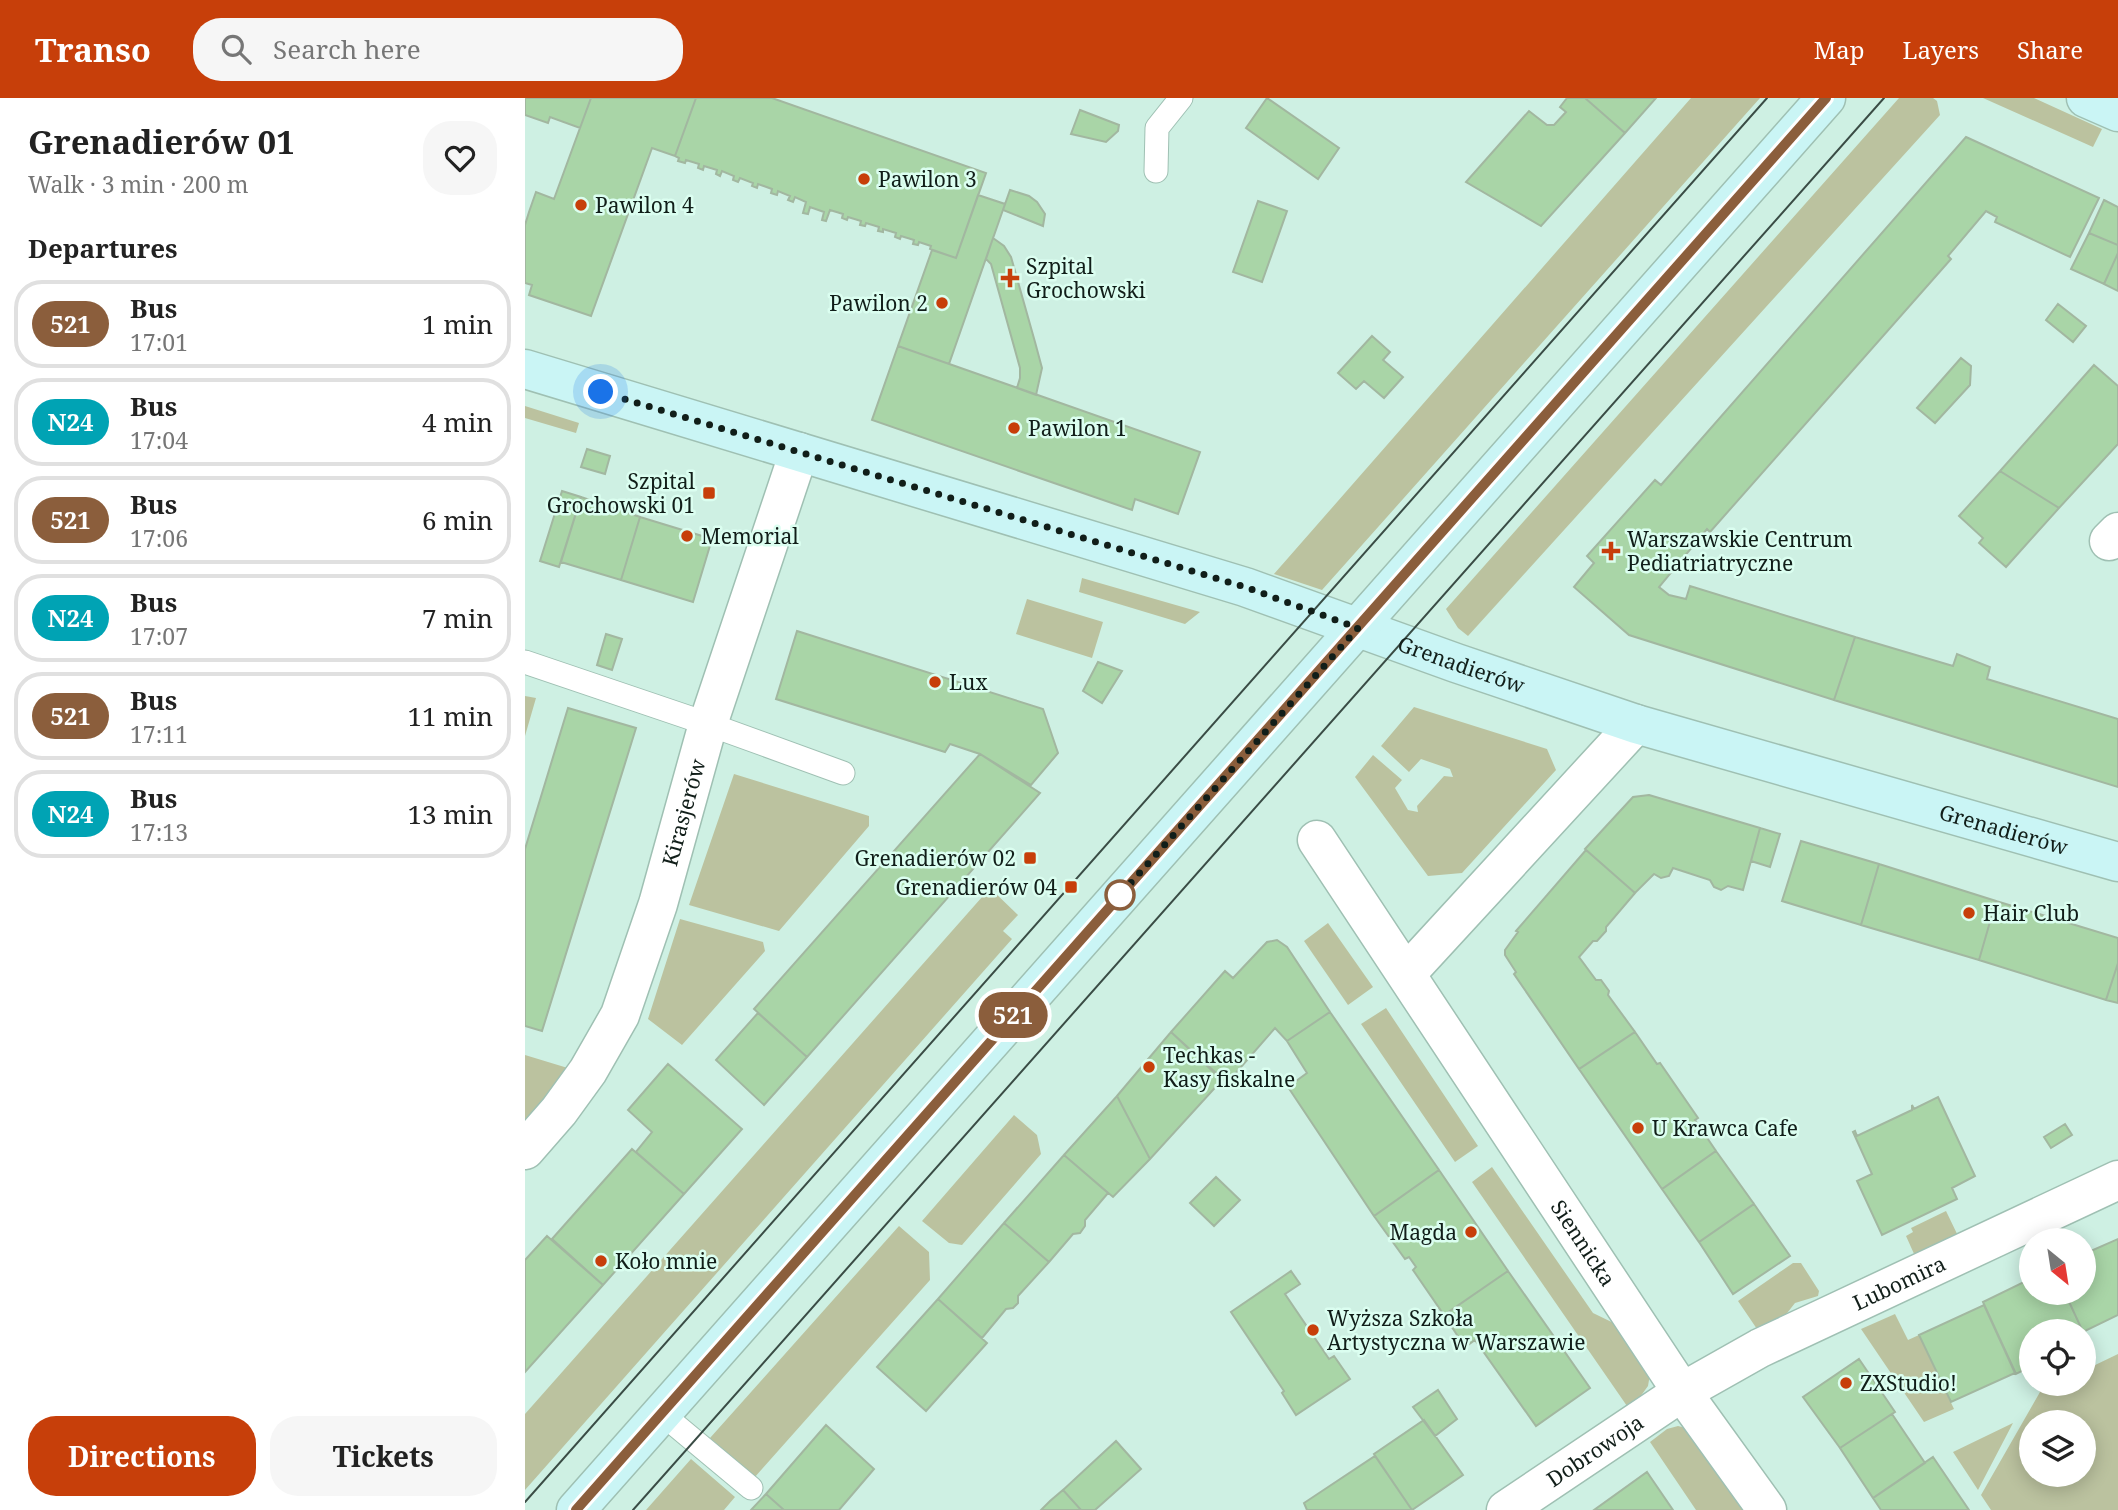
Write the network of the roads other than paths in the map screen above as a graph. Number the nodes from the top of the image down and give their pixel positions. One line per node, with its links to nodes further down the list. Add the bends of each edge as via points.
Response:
1 (1826, 98): 8 (main road)
2 (2086, 98): 4 (main road)
3 (1175, 99): 5 (lane, via 1157,128)
4 (2118, 113)
5 (1156, 171)
6 (525, 369): 7 (main road, Grenadierów)
7 (799, 452): 8 (main road, Grenadierów, via 1245,587); 10 (street, Kirasjerów)
8 (1358, 628): 11 (main road, Grenadierów); 19 (main road)
9 (525, 662): 10 (lane)
10 (708, 724): 12 (lane); 16 (street, Kirasjerów, via 658,904 620,1015 588,1071)
11 (1636, 724): 14 (main road, Grenadierów); 15 (street)
12 (842, 773)
13 (1317, 840): 15 (street, Siennicka)
14 (2118, 862)
15 (1407, 973): 18 (street, Siennicka)
16 (525, 1150)
17 (2118, 1180): 18 (street, Lubomira, via 1760,1348)
18 (1682, 1392): 22 (street, Dobrowoja); 23 (street, Siennicka)
19 (661, 1413): 20 (lane); 21 (main road)
20 (751, 1488)
21 (576, 1510)
22 (1506, 1510)
23 (1767, 1510)

